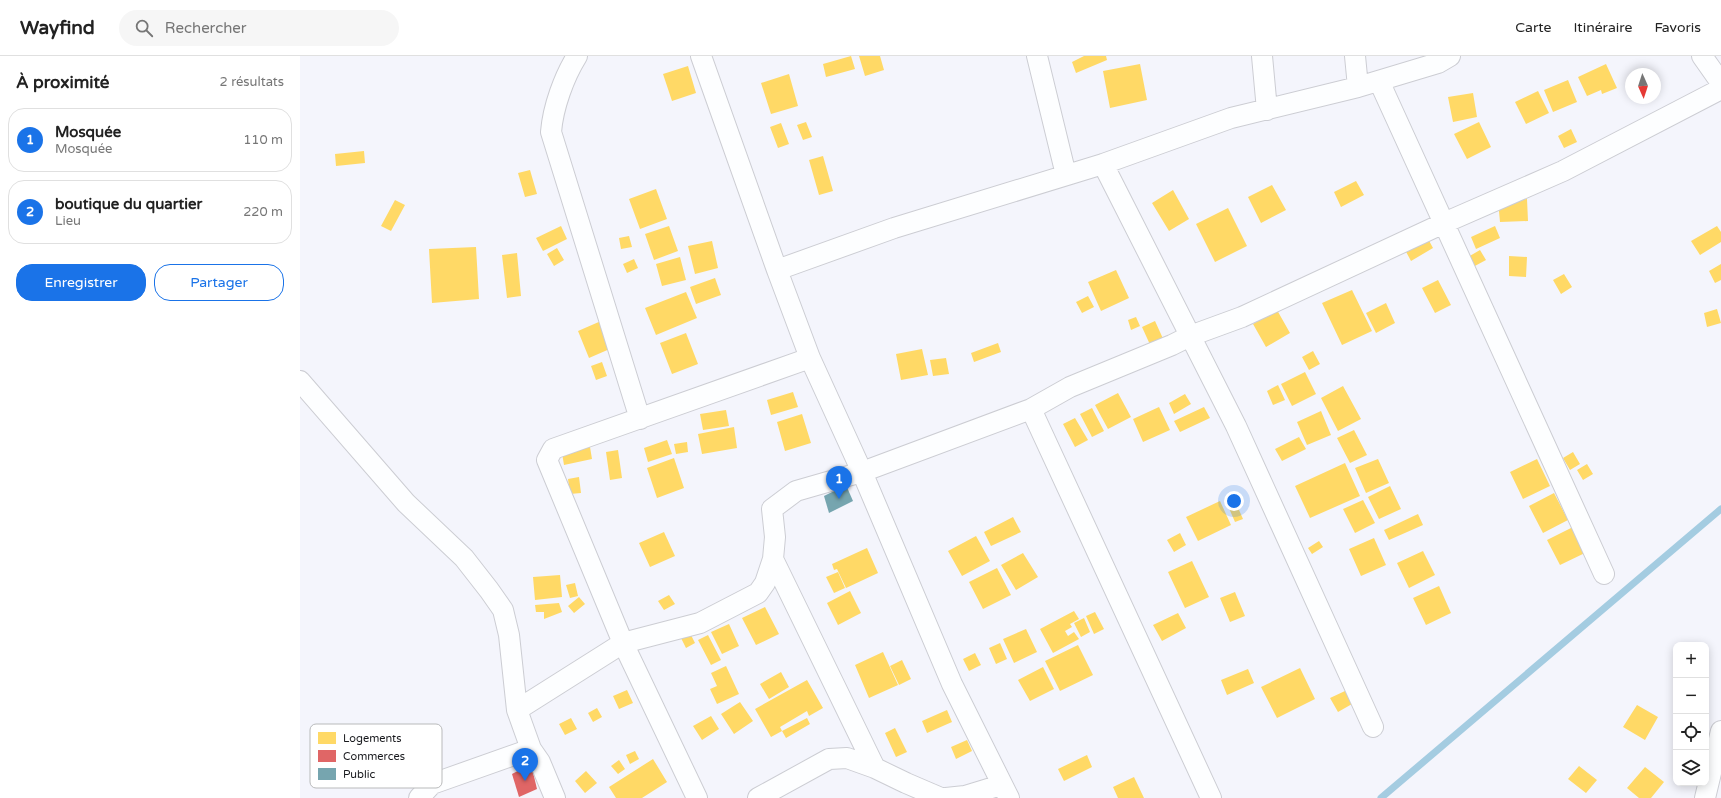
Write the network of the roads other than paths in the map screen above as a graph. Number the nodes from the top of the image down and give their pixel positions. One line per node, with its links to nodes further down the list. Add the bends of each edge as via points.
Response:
1 (577, 56): 21 (street, via 560,93 551,132)
2 (701, 56): 16 (street)
3 (1037, 56): 14 (street)
4 (1262, 56): 12 (street)
5 (1355, 56): 10 (street)
6 (1450, 56): 8 (street, via 1438,63)
7 (1702, 56): 9 (street)
8 (1379, 81): 10 (street); 15 (street)
9 (1721, 83)
10 (1358, 87): 12 (street)
11 (1721, 89): 15 (street, via 1563,171)
12 (1267, 110): 13 (street, via 1231,118)
13 (1103, 164): 14 (street); 17 (street)
14 (1066, 175): 16 (street, via 894,228)
15 (1444, 223): 17 (street, via 1242,317); 24 (street)
16 (777, 270): 18 (street)
17 (1190, 336): 20 (street, via 1070,387); 27 (street, via 1236,426)
18 (810, 358): 21 (street); 22 (street)
19 (300, 381): 26 (street, via 406,503 464,558 490,590 503,610 509,635)
20 (1031, 409): 22 (street); 40 (street)
21 (640, 418): 25 (street, via 553,449 547,460)
22 (862, 472): 23 (street, via 796,491 772,509 775,537); 33 (street, via 952,684)
23 (773, 559): 25 (street, via 765,583 752,597 700,623); 30 (street)
24 (1604, 574)
25 (623, 643): 26 (street); 36 (street)
26 (517, 710): 29 (street)
27 (1373, 727)
28 (1721, 731): 41 (street)
29 (531, 749): 31 (street); 35 (street, via 540,762)
30 (874, 768): 37 (street, via 847,758 829,759); 38 (street)
31 (442, 780)
32 (429, 788): 34 (street)
33 (1005, 791): 39 (street)
34 (420, 798)
35 (555, 798)
36 (697, 798)
37 (758, 798)
38 (941, 798)
39 (946, 798)
40 (1211, 798)
41 (1705, 798)

